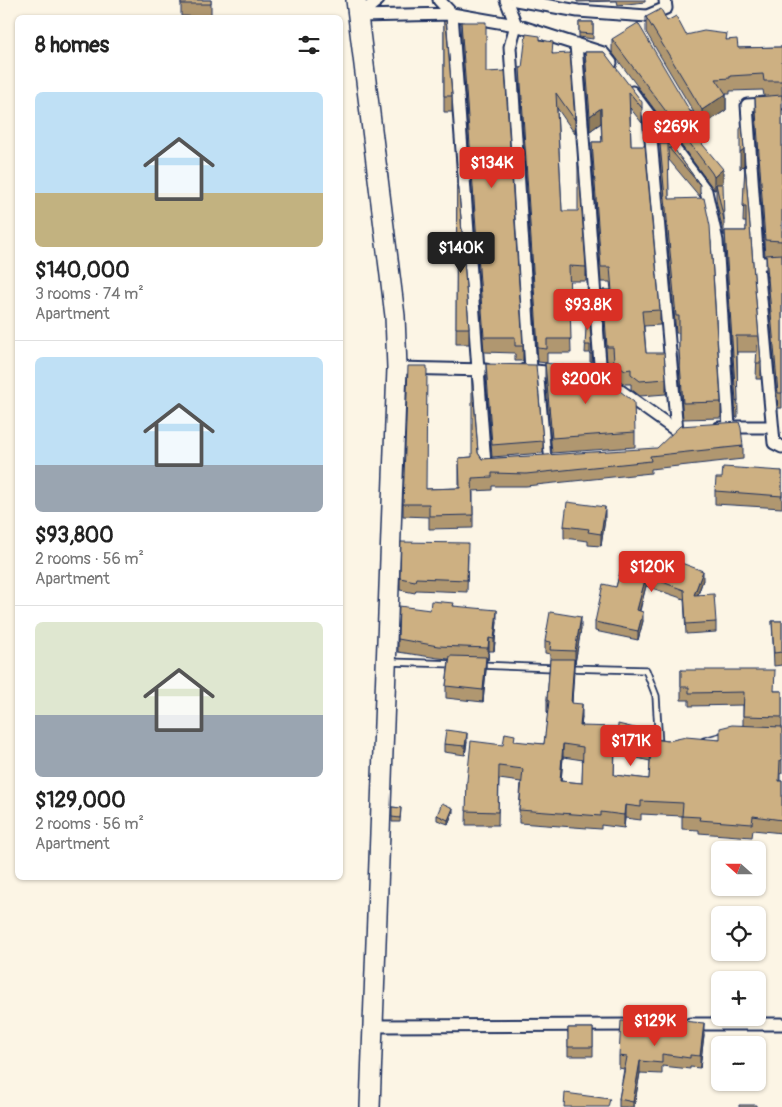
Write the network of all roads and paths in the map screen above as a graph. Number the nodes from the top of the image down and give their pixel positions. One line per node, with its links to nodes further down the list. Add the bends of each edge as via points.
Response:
1 (378, 0): 7 (street)
2 (439, 0): 9 (street)
3 (506, 0): 10 (street)
4 (516, 0): 8 (street)
5 (583, 0): 8 (street)
6 (665, 0): 8 (street, via 666,8 632,19)
7 (357, 8): 9 (street); 18 (main road, via 395,316)
8 (578, 11)
9 (452, 14): 10 (street); 19 (street)
10 (516, 25): 11 (street); 22 (street, via 510,47)
11 (576, 44): 14 (street, via 603,53); 23 (street)
12 (782, 103): 17 (street, via 747,106)
13 (684, 105): 15 (lane)
14 (649, 115): 24 (street, via 706,191 716,241); 27 (street)
15 (704, 138)
16 (782, 262): 17 (street)
17 (758, 266): 25 (street)
18 (397, 368): 19 (street); 32 (main road)
19 (479, 370): 20 (street); 31 (street, via 485,466)
20 (496, 370)
21 (514, 370): 22 (street)
22 (536, 370): 23 (street); 30 (lane)
23 (601, 377): 27 (street)
24 (729, 427): 25 (street); 26 (street)
25 (772, 427): 29 (street, via 774,443)
26 (703, 429)
27 (681, 431): 28 (street)
28 (666, 442)
29 (782, 447)
30 (548, 461)
31 (503, 464)
32 (387, 662): 35 (lane, via 646,670 656,696 658,745); 39 (main road)
33 (731, 733): 34 (lane)
34 (700, 743)
35 (664, 748)
36 (682, 1024): 37 (street)
37 (782, 1024)
38 (642, 1025): 39 (street)
39 (373, 1026): 40 (main road)
40 (370, 1107)

